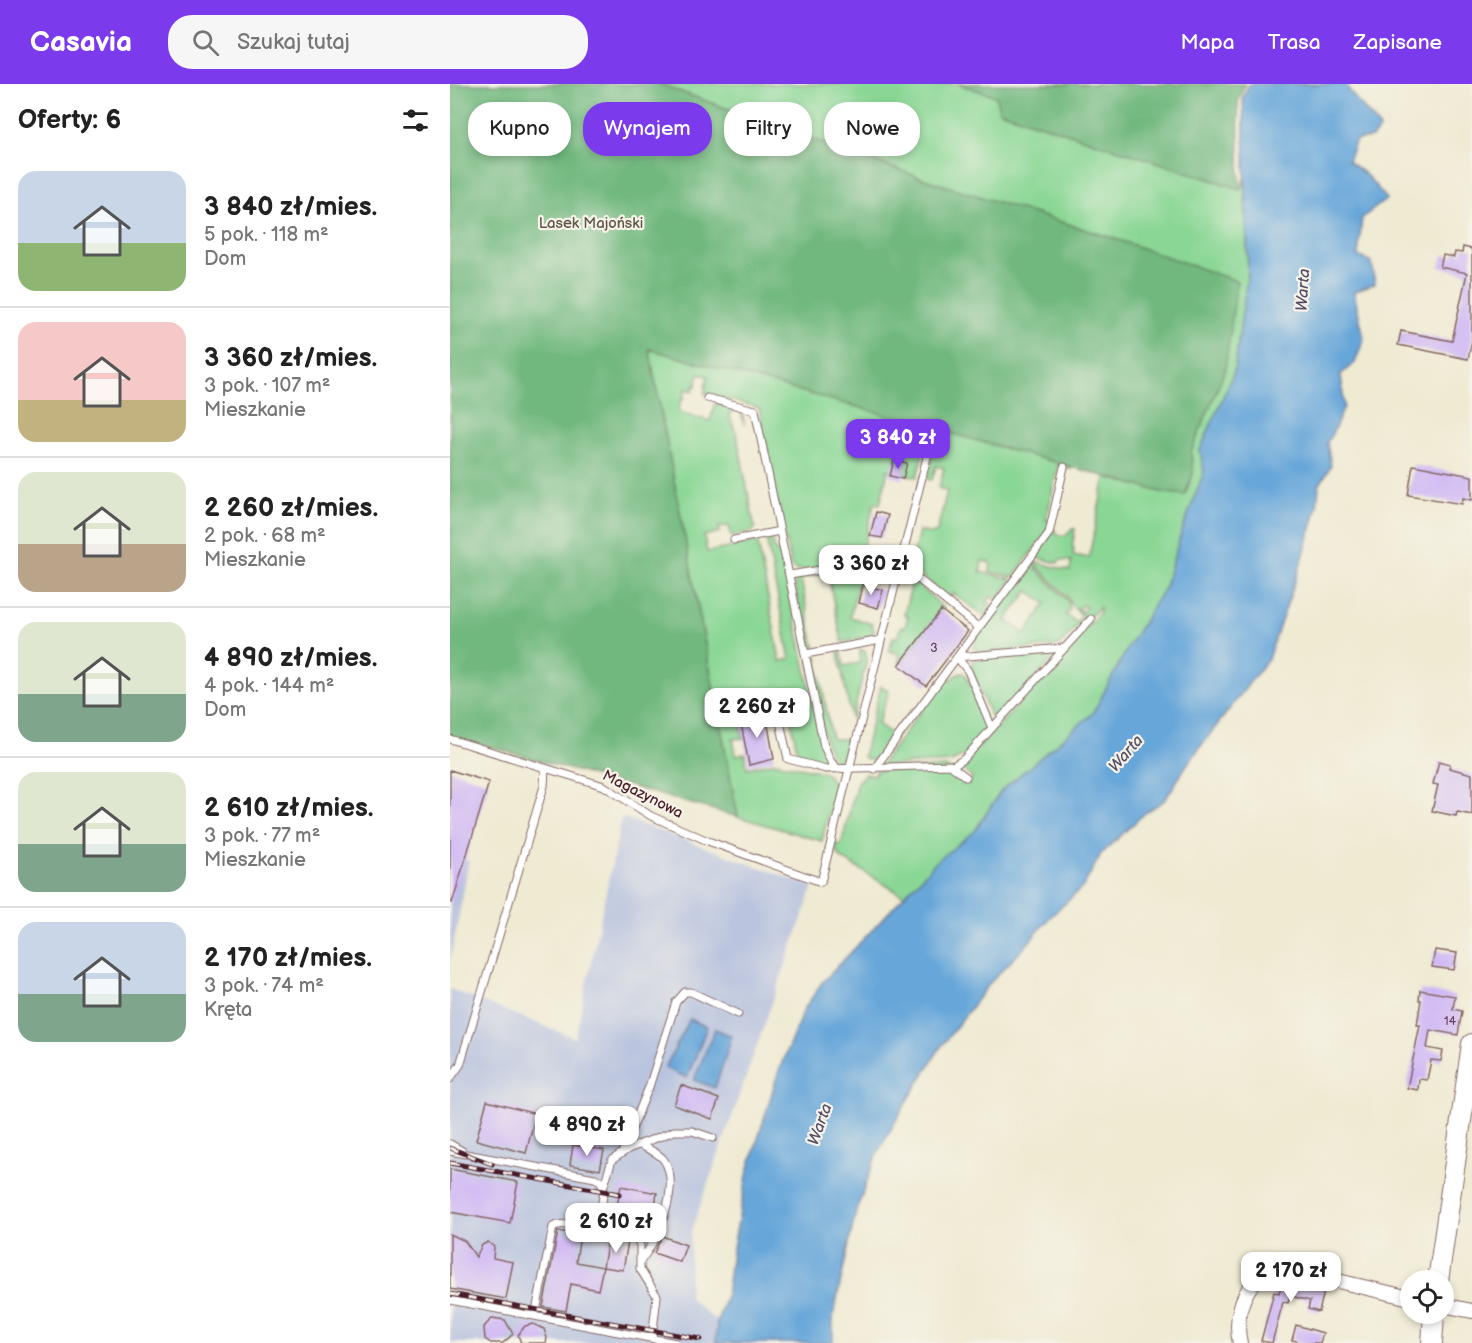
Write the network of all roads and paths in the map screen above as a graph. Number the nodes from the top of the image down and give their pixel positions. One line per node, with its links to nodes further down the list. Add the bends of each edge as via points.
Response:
1 (707, 398): 4 (lane, via 755,410)
2 (934, 429): 6 (lane)
3 (1064, 467): 9 (lane, via 1049,533)
4 (780, 531): 5 (lane); 7 (lane)
5 (734, 540)
6 (898, 572): 7 (lane, via 856,564); 9 (lane, via 917,578); 10 (lane)
7 (790, 575): 12 (lane)
8 (1091, 619): 11 (lane)
9 (979, 628): 13 (lane)
10 (882, 640): 12 (lane); 19 (lane)
11 (1064, 648): 13 (lane); 15 (lane)
12 (806, 654): 21 (lane, via 824,746)
13 (957, 657): 15 (lane, via 968,671); 20 (lane)
14 (778, 712): 21 (lane, via 788,759)
15 (992, 728): 17 (lane)
16 (450, 739): 18 (lane, Magazynowa)
17 (953, 766): 20 (lane); 22 (lane)
18 (545, 769): 19 (lane, Magazynowa, via 604,786 651,816 821,882); 25 (lane, via 544,786 460,1065)
19 (849, 769): 20 (lane); 21 (lane)
20 (874, 769)
21 (838, 770)
22 (966, 777)
23 (738, 1014): 30 (lane, via 691,992 680,997)
24 (1472, 1044): 35 (street)
25 (450, 1079)
26 (713, 1138): 28 (lane, via 692,1131 674,1131)
27 (450, 1144): 31 (lane)
28 (640, 1145): 30 (lane); 34 (lane, via 663,1159 670,1184 661,1225)
29 (450, 1151): 31 (lane)
30 (622, 1153): 32 (lane, via 612,1160)
31 (467, 1154): 32 (lane, via 595,1178)
32 (604, 1185): 33 (lane)
33 (599, 1219): 34 (lane, via 637,1239); 40 (lane, via 591,1228 560,1224 553,1227)
34 (639, 1264): 42 (lane, via 657,1296)
35 (1440, 1270)
36 (1400, 1296): 44 (street, via 1287,1269 1271,1270 1249,1288 1238,1326)
37 (450, 1300): 40 (lane)
38 (1454, 1307): 39 (street)
39 (1472, 1311)
40 (536, 1316): 42 (lane)
41 (1433, 1324): 45 (street)
42 (652, 1338): 43 (lane)
43 (676, 1343)
44 (1240, 1343)
45 (1432, 1343)

